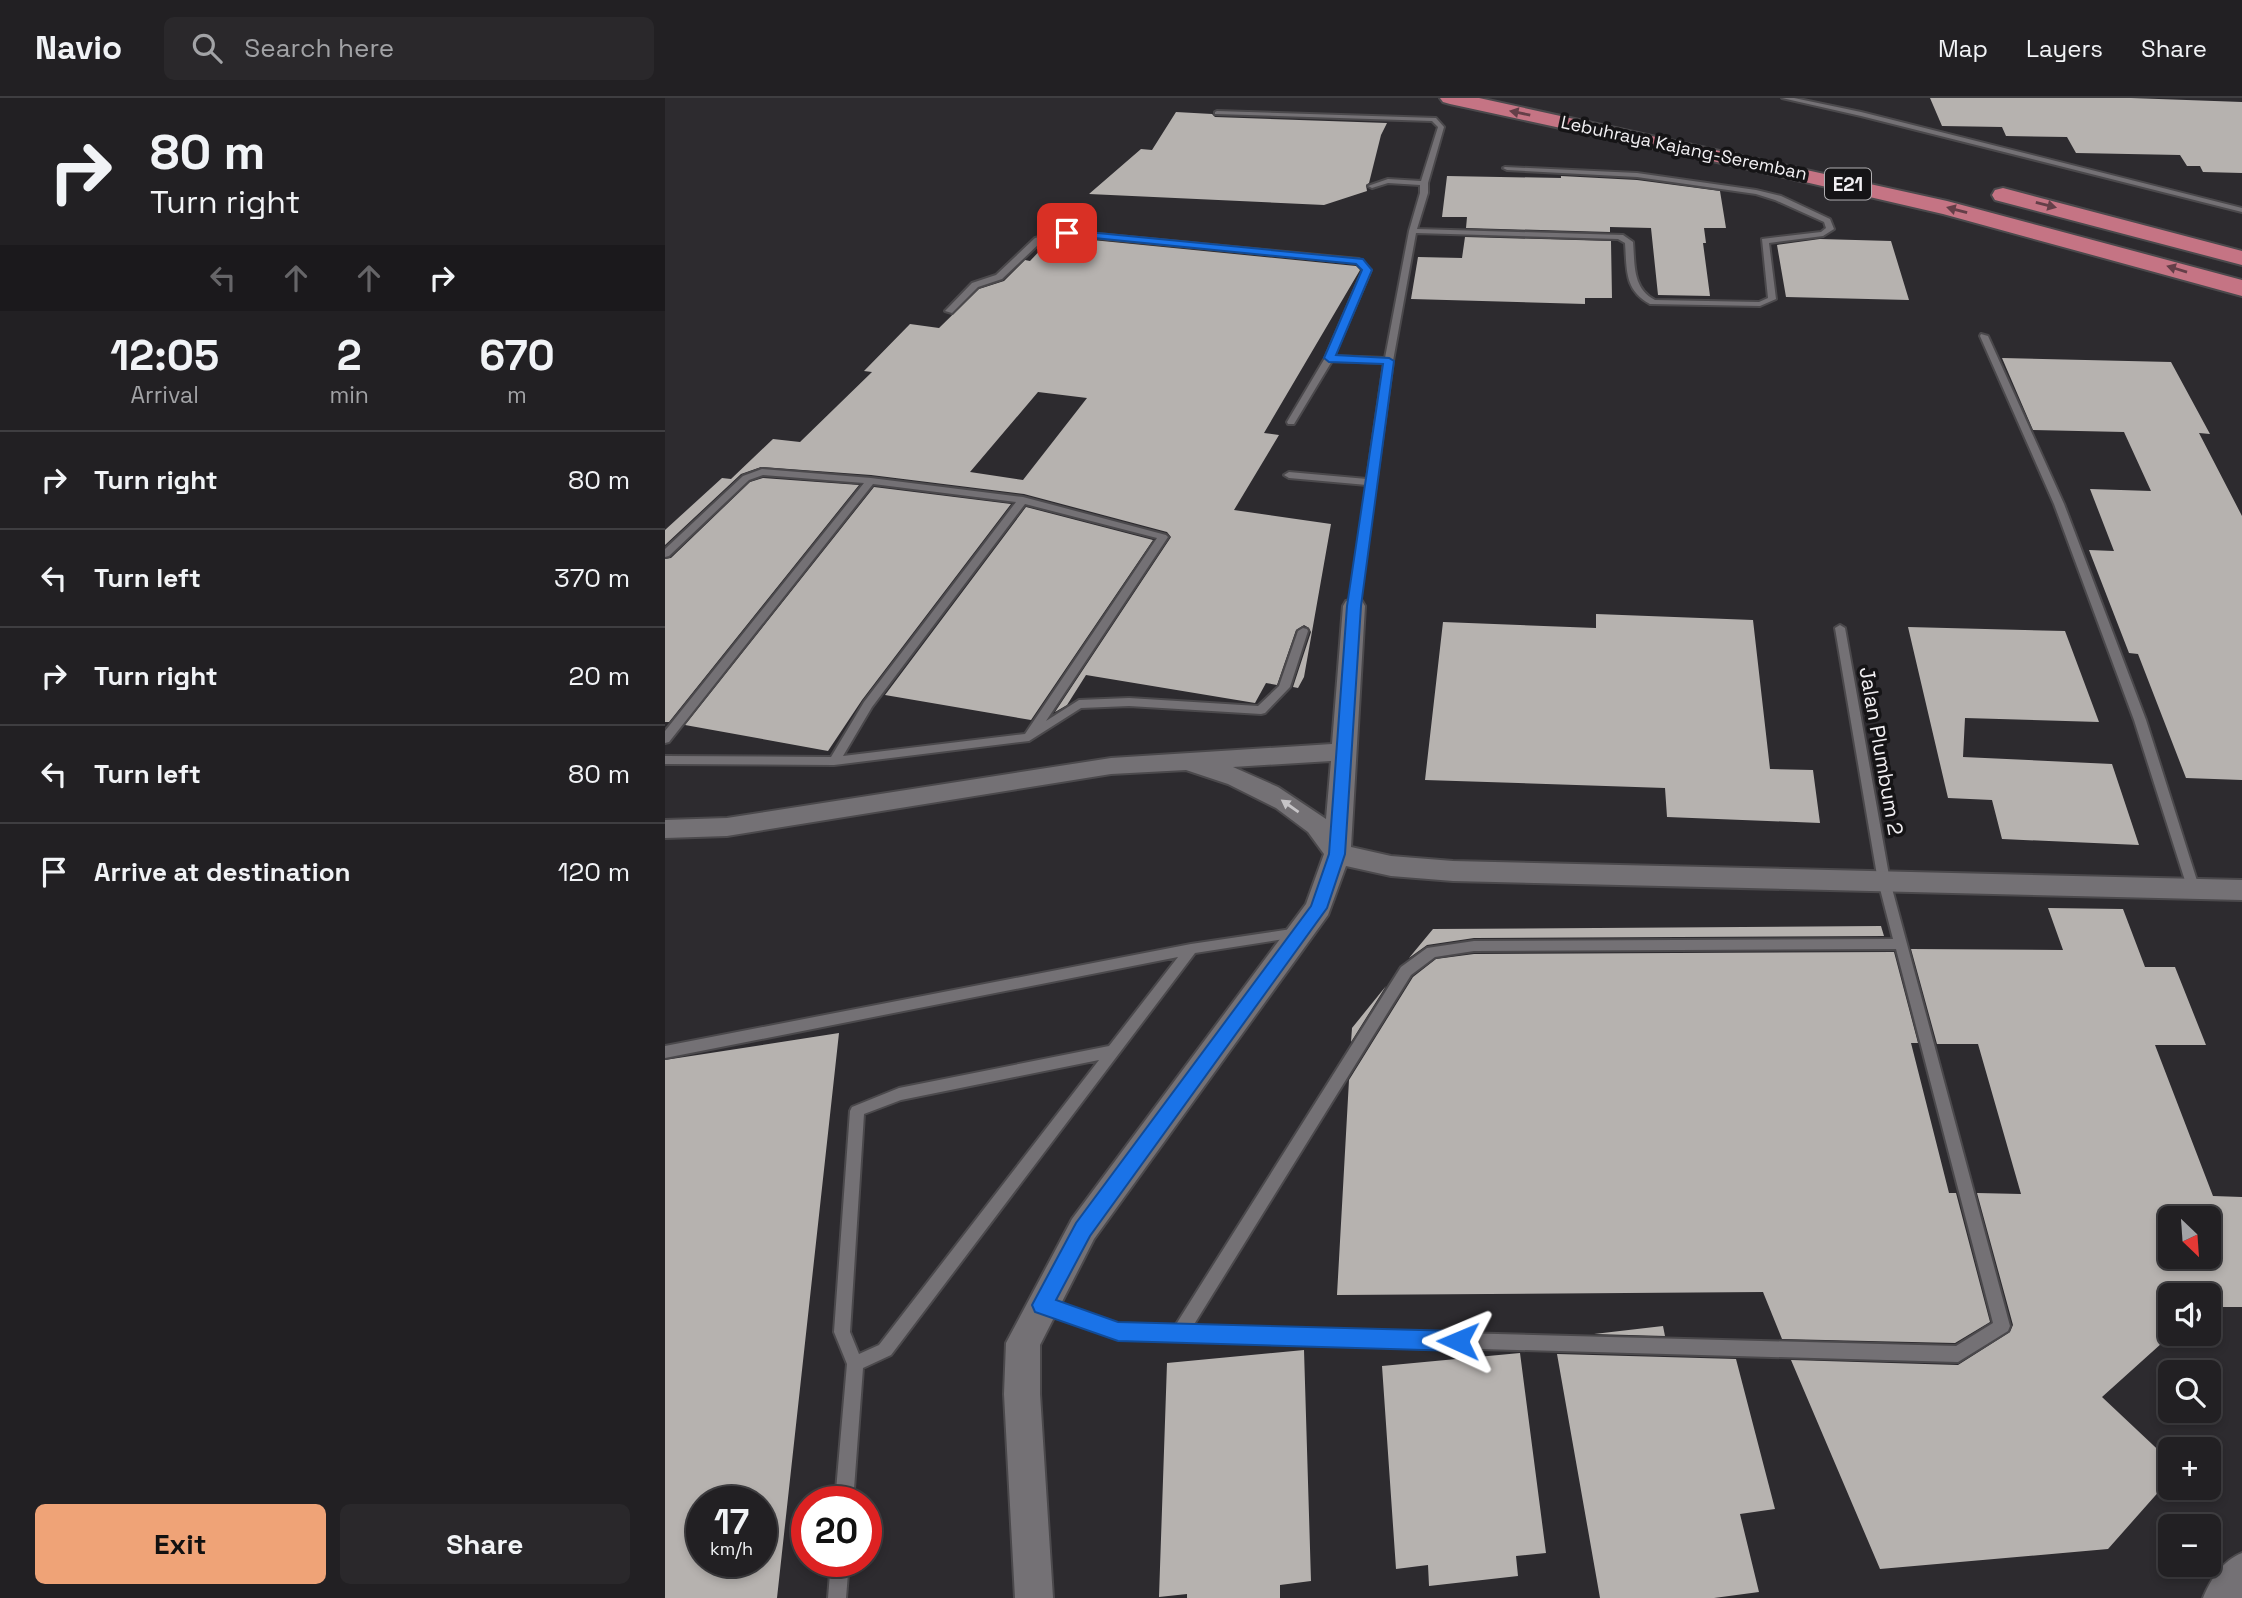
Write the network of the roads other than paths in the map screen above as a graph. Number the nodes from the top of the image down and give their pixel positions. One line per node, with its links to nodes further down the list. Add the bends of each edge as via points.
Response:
1 (1450, 98): 13 (highway, Lebuhraya Kajang-Seremban / E21, one-way to 1, via 1944,206)
2 (1549, 98): 5 (highway, Lebuhraya Kajang-Seremban)
3 (1785, 98): 10 (lane)
4 (1217, 113): 7 (lane, via 1434,119 1441,127)
5 (1653, 119)
6 (1507, 169): 11 (lane, via 1637,175 1756,192 1828,221 1830,229 1823,234 1765,241 1772,299 1760,304 1653,302 1640,297 1635,290 1629,242 1620,237)
7 (1424, 183): 8 (lane, via 1388,181); 11 (lane)
8 (1372, 186)
9 (1975, 188): 12 (highway, one-way to 12)
10 (2242, 210)
11 (1413, 231): 17 (lane)
12 (2242, 258)
13 (2242, 288)
14 (949, 311): 16 (lane, via 975,285 999,277 1038,240 1067,233 1359,261 1367,270)
15 (1983, 336): 36 (lane, via 2059,504 2140,720)
16 (1329, 358): 17 (lane); 18 (lane)
17 (1389, 361): 21 (lane)
18 (1291, 422)
19 (1289, 475): 21 (lane)
20 (871, 481): 22 (lane); 23 (lane, via 762,472 746,478); 28 (lane)
21 (1370, 482): 24 (lane)
22 (1023, 500): 27 (lane, via 1163,537); 31 (lane, via 868,705)
23 (665, 554)
24 (1354, 606): 29 (street)
25 (1840, 628): 35 (lane, Jalan Plumbum 2)
26 (1303, 631): 27 (lane, via 1284,687 1261,710 1129,702 1079,704)
27 (1029, 737): 31 (lane)
28 (665, 739)
29 (1344, 752): 32 (street); 34 (street)
30 (665, 760): 31 (lane)
31 (834, 761)
32 (1185, 761): 33 (street, via 1111,766 727,827); 34 (street, one-way to 32, via 1316,824 1278,798 1233,775)
33 (665, 829)
34 (1337, 854): 35 (street, via 1391,866 1453,871); 38 (street, via 1318,908)
35 (1884, 881): 36 (street); 39 (lane, Jalan Plumbum 2)
36 (2193, 887): 37 (street)
37 (2242, 890)
38 (1302, 932): 40 (lane); 43 (street, via 1083,1230)
39 (1900, 944): 44 (lane, via 1474,946 1432,952 1406,971); 44 (lane, Jalan Plumbum 2, via 2002,1326 1958,1354)
40 (1191, 949): 41 (lane); 42 (lane)
41 (1114, 1051): 45 (lane, via 885,1350); 45 (lane, via 899,1094 857,1111 842,1332)
42 (665, 1052)
43 (1043, 1305): 44 (lane, via 1118,1332); 50 (street, via 1023,1343 1021,1394)
44 (1179, 1334)
45 (855, 1364): 46 (lane)
46 (846, 1486)
47 (2242, 1572): 51 (street)
48 (839, 1577): 49 (lane)
49 (837, 1598)
50 (1034, 1598)
51 (2222, 1598)

